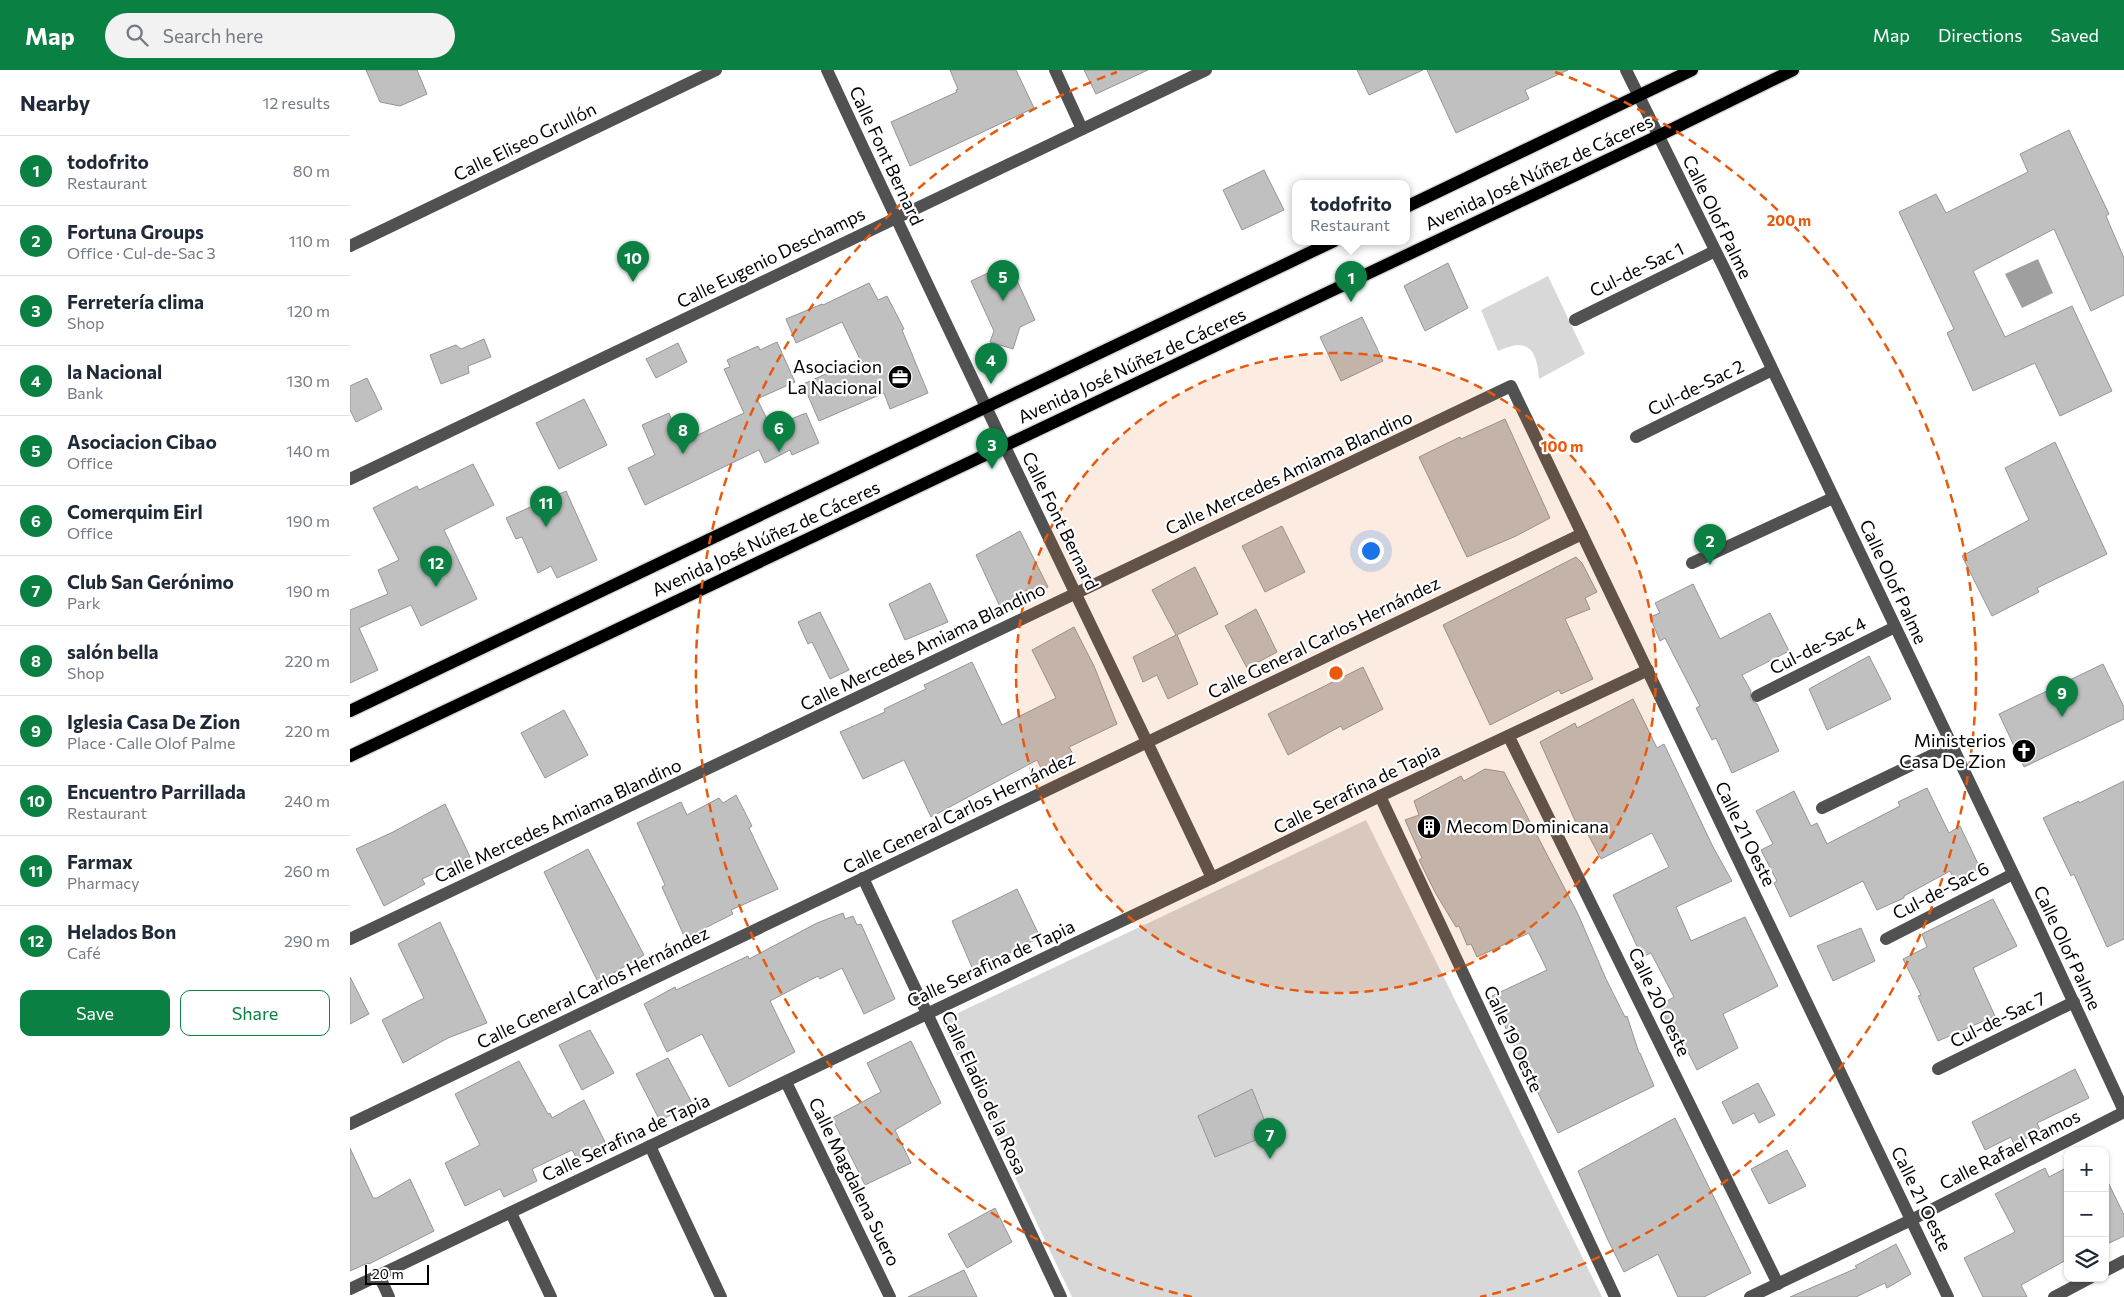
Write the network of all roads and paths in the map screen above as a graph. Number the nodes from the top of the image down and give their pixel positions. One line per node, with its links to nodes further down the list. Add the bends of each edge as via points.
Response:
1 (716, 70): 14 (street, Calle Eliseo Grullón)
2 (827, 70): 12 (street, Calle Font Bernard)
3 (1055, 70): 9 (street)
4 (1206, 70): 9 (street, Calle Eugenio Deschamps)
5 (1626, 70): 8 (street, Calle Olof Palme)
6 (1692, 70): 8 (main road, Avenida José Núñez de Cáceres)
7 (1793, 70): 10 (main road, Avenida José Núñez de Cáceres)
8 (1638, 96): 10 (street, Calle Olof Palme); 11 (main road, Avenida José Núñez de Cáceres)
9 (1082, 129): 12 (street, Calle Eugenio Deschamps)
10 (1658, 136): 15 (street, Calle Olof Palme); 21 (main road, Avenida José Núñez de Cáceres)
11 (1410, 204)
12 (895, 218): 19 (street, Calle Font Bernard); 22 (street, Calle Eugenio Deschamps)
13 (1326, 245): 19 (main road, Avenida José Núñez de Cáceres)
14 (350, 246)
15 (1715, 250): 16 (street, Cul-de-Sac 1); 17 (street, Calle Olof Palme)
16 (1575, 320)
17 (1772, 370): 20 (street, Cul-de-Sac 2); 23 (street, Calle Olof Palme)
18 (1511, 386): 24 (street, Calle 21 Oeste); 26 (street, Calle Mercedes Amiama Blandino)
19 (986, 408): 21 (street, Calle Font Bernard); 30 (main road, Avenida José Núñez de Cáceres)
20 (1636, 437)
21 (1004, 446): 26 (street, Calle Font Bernard); 34 (main road, Avenida José Núñez de Cáceres)
22 (350, 479)
23 (1833, 498): 25 (street); 27 (street, Calle Olof Palme)
24 (1582, 534): 28 (street, Calle 21 Oeste); 32 (street, Calle General Carlos Hernández)
25 (1692, 563)
26 (1077, 593): 32 (street, Calle Font Bernard); 40 (street, Calle Mercedes Amiama Blandino)
27 (1895, 627): 29 (street, Cul-de-Sac 4); 33 (street, Calle Olof Palme)
28 (1648, 670): 31 (street, Calle Serafina de Tapia); 50 (street, Calle 21 Oeste)
29 (1758, 696)
30 (350, 711)
31 (1509, 736): 35 (street, Calle Serafina de Tapia); 55 (street, Calle 20 Oeste)
32 (1148, 742): 38 (street, Calle General Carlos Hernández); 39 (street, Calle Font Bernard)
33 (1951, 746): 36 (street); 37 (street, Calle Olof Palme)
34 (350, 756)
35 (1380, 796): 39 (street, Calle Serafina de Tapia); 62 (street, Calle 19 Oeste)
36 (1822, 808)
37 (2012, 874): 41 (street, Cul-de-Sac 6); 42 (street, Calle Olof Palme)
38 (863, 878): 43 (street, Calle Eladio de la Rosa); 47 (street, Calle General Carlos Hernández)
39 (1212, 878): 43 (street, Calle Serafina de Tapia)
40 (350, 939)
41 (1886, 939)
42 (2074, 1002): 44 (street, Cul-de-Sac 7); 46 (street, Calle Olof Palme)
43 (927, 1014): 45 (street, Calle Serafina de Tapia); 61 (street, Calle Eladio de la Rosa)
44 (1938, 1069)
45 (786, 1082): 48 (street, Calle Serafina de Tapia); 60 (street, Calle Magdalena Suero)
46 (2124, 1112): 50 (street, Calle Rafael Ramos)
47 (350, 1124)
48 (650, 1146): 49 (street, Calle Serafina de Tapia); 59 (street)
49 (511, 1213): 53 (street, Calle Serafina de Tapia); 58 (street)
50 (1911, 1220): 55 (street, Calle Rafael Ramos); 64 (street, Calle 21 Oeste)
51 (2124, 1261): 52 (street)
52 (2109, 1269)
53 (379, 1276): 56 (street, Calle Serafina de Tapia); 57 (street)
54 (2082, 1282): 65 (street)
55 (1778, 1284): 63 (street, Calle Rafael Ramos)
56 (350, 1289)
57 (389, 1297)
58 (551, 1297)
59 (721, 1297)
60 (890, 1297)
61 (1061, 1297)
62 (1615, 1297)
63 (1750, 1297)
64 (1948, 1297)
65 (2054, 1297)

